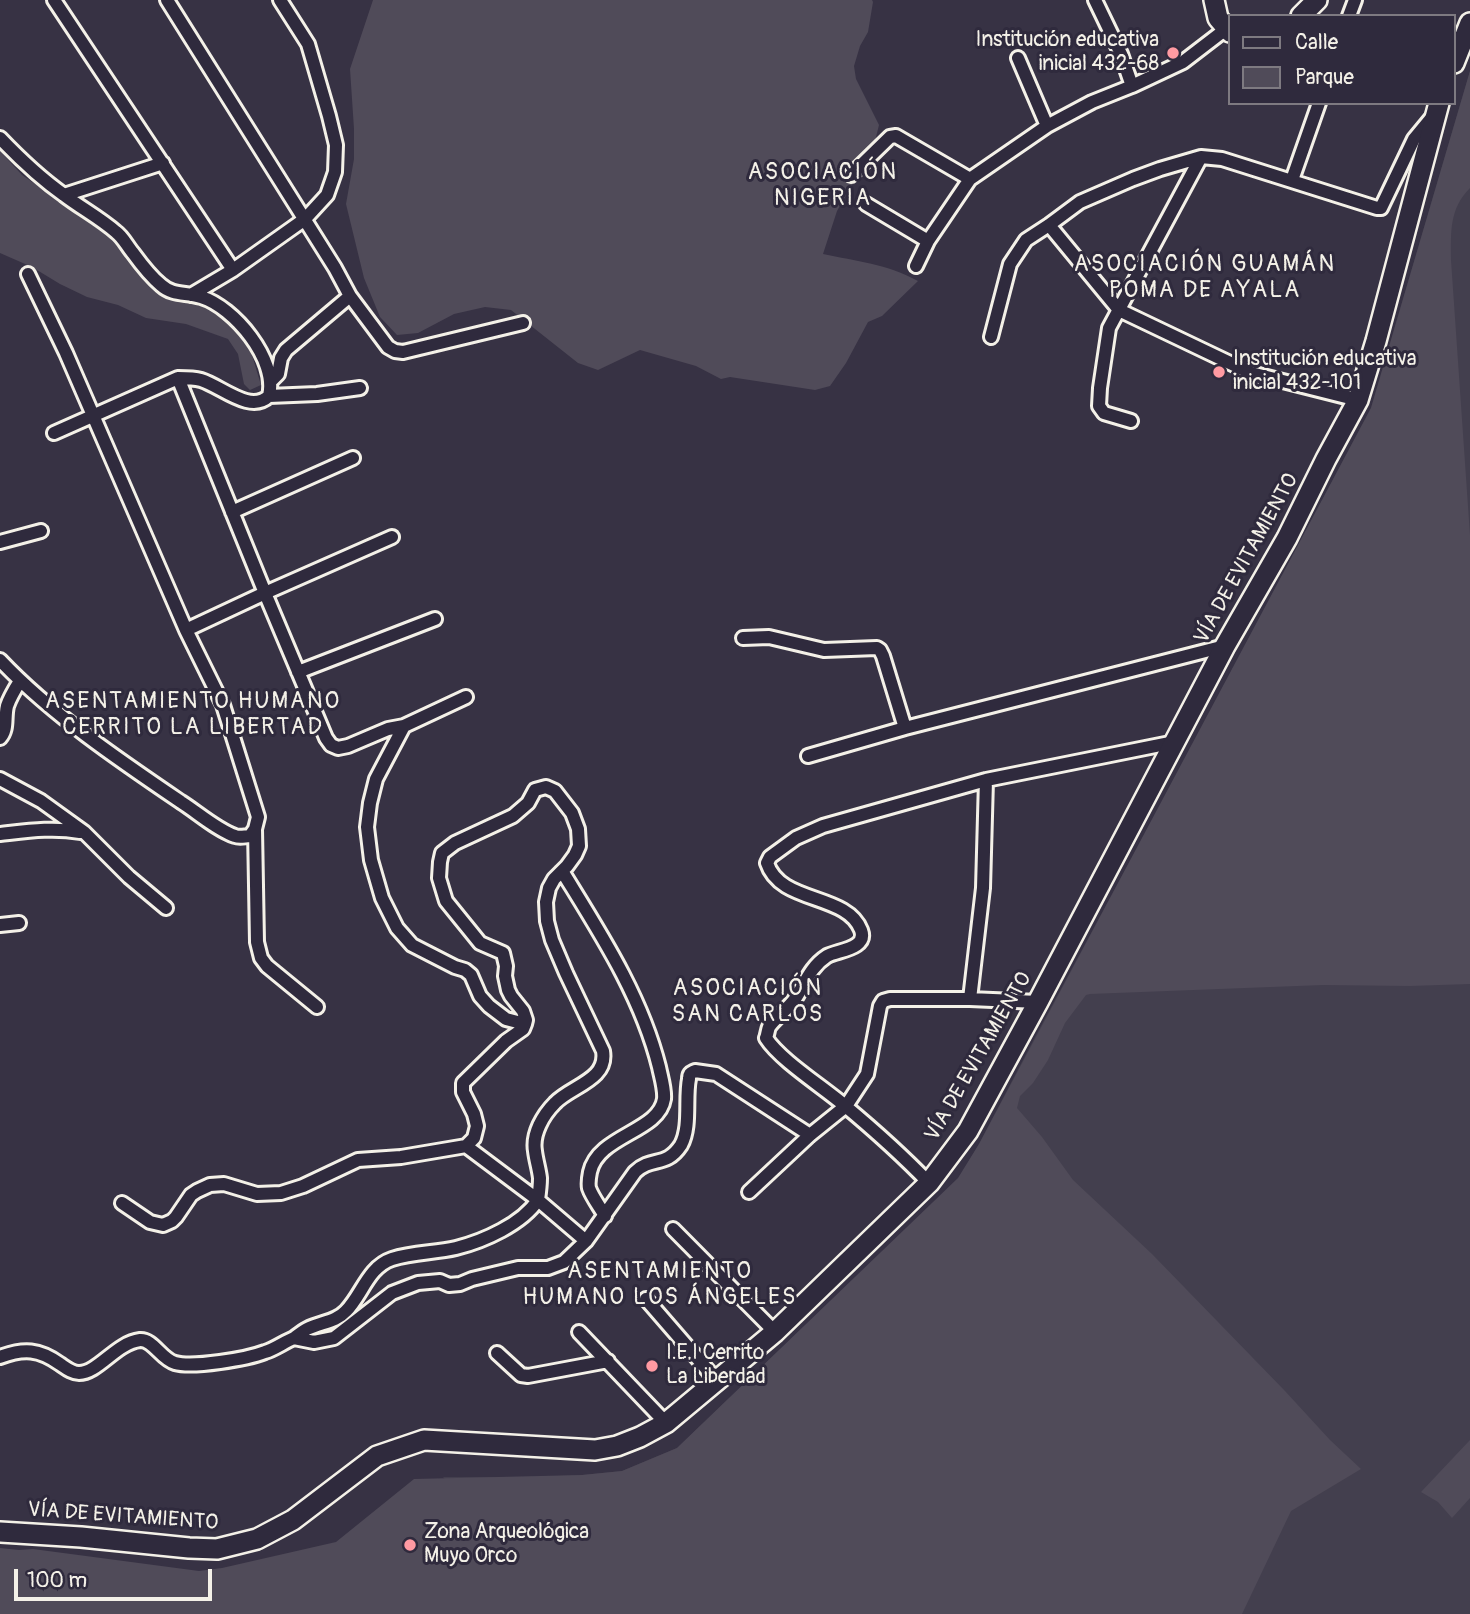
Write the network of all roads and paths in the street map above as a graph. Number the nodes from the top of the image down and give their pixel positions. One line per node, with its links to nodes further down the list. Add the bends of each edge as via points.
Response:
1 (54, 0): 18 (street)
2 (167, 0): 24 (street)
3 (280, 0): 24 (street, via 308,44 335,145 335,172 327,195)
4 (1095, 0): 12 (street)
5 (1214, 0): 9 (highway, via 1218,18)
6 (1318, 0): 7 (highway)
7 (1303, 14)
8 (1470, 23): 11 (highway)
9 (1228, 30): 12 (street, via 1183,62)
10 (1018, 58): 15 (street)
11 (1456, 58)
12 (1132, 86): 15 (street)
13 (1318, 105): 21 (street)
14 (1437, 108): 21 (street, via 1414,139 1381,208); 39 (highway, VÍA DE EVITAMIENTO)
15 (1047, 126): 20 (street)
16 (0, 138): 22 (street)
17 (1201, 157): 21 (street); 25 (street, via 1080,202); 32 (street)
18 (163, 163): 22 (street); 28 (street)
19 (851, 175): 20 (street, via 896,136)
20 (970, 179): 26 (street)
21 (1292, 180)
22 (64, 195): 30 (street, via 119,234 162,286 172,293)
23 (866, 204): 26 (street)
24 (305, 219): 28 (street); 31 (street)
25 (1049, 225): 32 (street); 34 (street, via 1026,240 1010,264)
26 (928, 241): 27 (street)
27 (916, 266)
28 (233, 270): 30 (street)
29 (28, 274): 40 (street)
30 (191, 295): 36 (street, via 216,304 237,320 266,363)
31 (350, 296): 33 (street, via 395,351); 36 (street, via 286,350)
32 (1119, 310): 39 (street, via 1251,373); 41 (street, via 1109,328 1099,406 1104,413)
33 (523, 323)
34 (991, 337)
35 (178, 378): 38 (street, via 200,379 249,402); 40 (street); 44 (street)
36 (271, 381): 38 (street)
37 (360, 388): 38 (street)
38 (269, 396)
39 (1358, 400): 52 (highway, VÍA DE EVITAMIENTO)
40 (93, 416): 42 (street); 50 (street)
41 (1131, 421)
42 (54, 433)
43 (353, 458): 44 (street)
44 (232, 512): 48 (street)
45 (41, 531): 47 (street)
46 (393, 537): 48 (street)
47 (0, 541)
48 (265, 593): 50 (street); 54 (street)
49 (435, 619): 54 (street)
50 (186, 629): 64 (street, via 223,705 258,817)
51 (743, 638): 58 (street, via 768,637 824,650 877,648)
52 (1225, 646): 58 (street); 60 (highway, VÍA DE EVITAMIENTO)
53 (0, 660): 55 (street)
54 (298, 672): 57 (street, via 331,745 348,746)
55 (20, 681): 59 (street, via 8,702); 64 (street, via 141,775 218,827 237,837 250,836)
56 (466, 697): 57 (street)
57 (404, 726): 74 (street, via 376,779 368,815 371,860 382,898 397,929 412,945 465,970 489,1006 506,1019)
58 (905, 728): 61 (street)
59 (0, 738)
60 (1175, 742): 63 (street); 72 (highway, VÍA DE EVITAMIENTO)
61 (808, 756)
62 (0, 779): 65 (street)
63 (986, 780): 71 (street, via 983,888); 75 (street, via 809,831 783,846 767,863 770,872 789,888 847,912 862,933 855,947 837,951 814,967 794,1000 768,1028 766,1038)
64 (256, 829): 73 (street, via 261,958)
65 (84, 832): 66 (street, via 42,829); 68 (street)
66 (0, 834)
67 (562, 871): 74 (street, via 579,846 578,829 572,813 555,791 546,787 536,790 513,816 442,853 439,878 446,901 480,943 503,953 508,990 523,1011); 80 (street, via 548,893 549,930 604,1058 597,1074 555,1102 536,1134); 82 (street, via 629,985 653,1043 664,1092 653,1118 601,1152 592,1167 589,1189)
68 (166, 908)
69 (19, 923): 70 (street)
70 (0, 925)
71 (970, 999): 72 (street); 75 (street, via 883,1001 867,1074)
72 (1038, 1002): 78 (highway, VÍA DE EVITAMIENTO, via 968,1131)
73 (317, 1007)
74 (525, 1024): 77 (street, via 463,1083 477,1126)
75 (845, 1106): 76 (street); 78 (street)
76 (810, 1135): 79 (street); 82 (street, via 716,1074 695,1070 689,1077 683,1141 665,1160 641,1167)
77 (466, 1146): 80 (street); 81 (street, via 358,1160 281,1193 257,1194 224,1184 210,1185 191,1195 176,1217 163,1224 150,1222)
78 (929, 1183): 87 (highway, VÍA DE EVITAMIENTO)
79 (749, 1192)
80 (538, 1200): 84 (street); 88 (street, via 522,1218 485,1238 389,1260 338,1318)
81 (122, 1203)
82 (605, 1216): 84 (street)
83 (673, 1228): 87 (street)
84 (586, 1241): 88 (street, via 556,1266 518,1268 460,1284 418,1283 392,1293 334,1338 314,1342)
85 (646, 1299): 92 (street)
86 (579, 1332): 91 (street)
87 (775, 1332): 92 (highway, VÍA DE EVITAMIENTO)
88 (294, 1338): 90 (street, via 266,1352 194,1365 174,1363 142,1340 110,1354 91,1371 78,1373 43,1353 26,1351)
89 (496, 1353): 91 (street, via 528,1376)
90 (0, 1357)
91 (608, 1361): 93 (street)
92 (717, 1381): 93 (highway, VÍA DE EVITAMIENTO)
93 (666, 1423): 94 (highway, VÍA DE EVITAMIENTO, via 617,1446 595,1450 424,1440 377,1456 293,1520 257,1539 218,1549)
94 (0, 1532)

